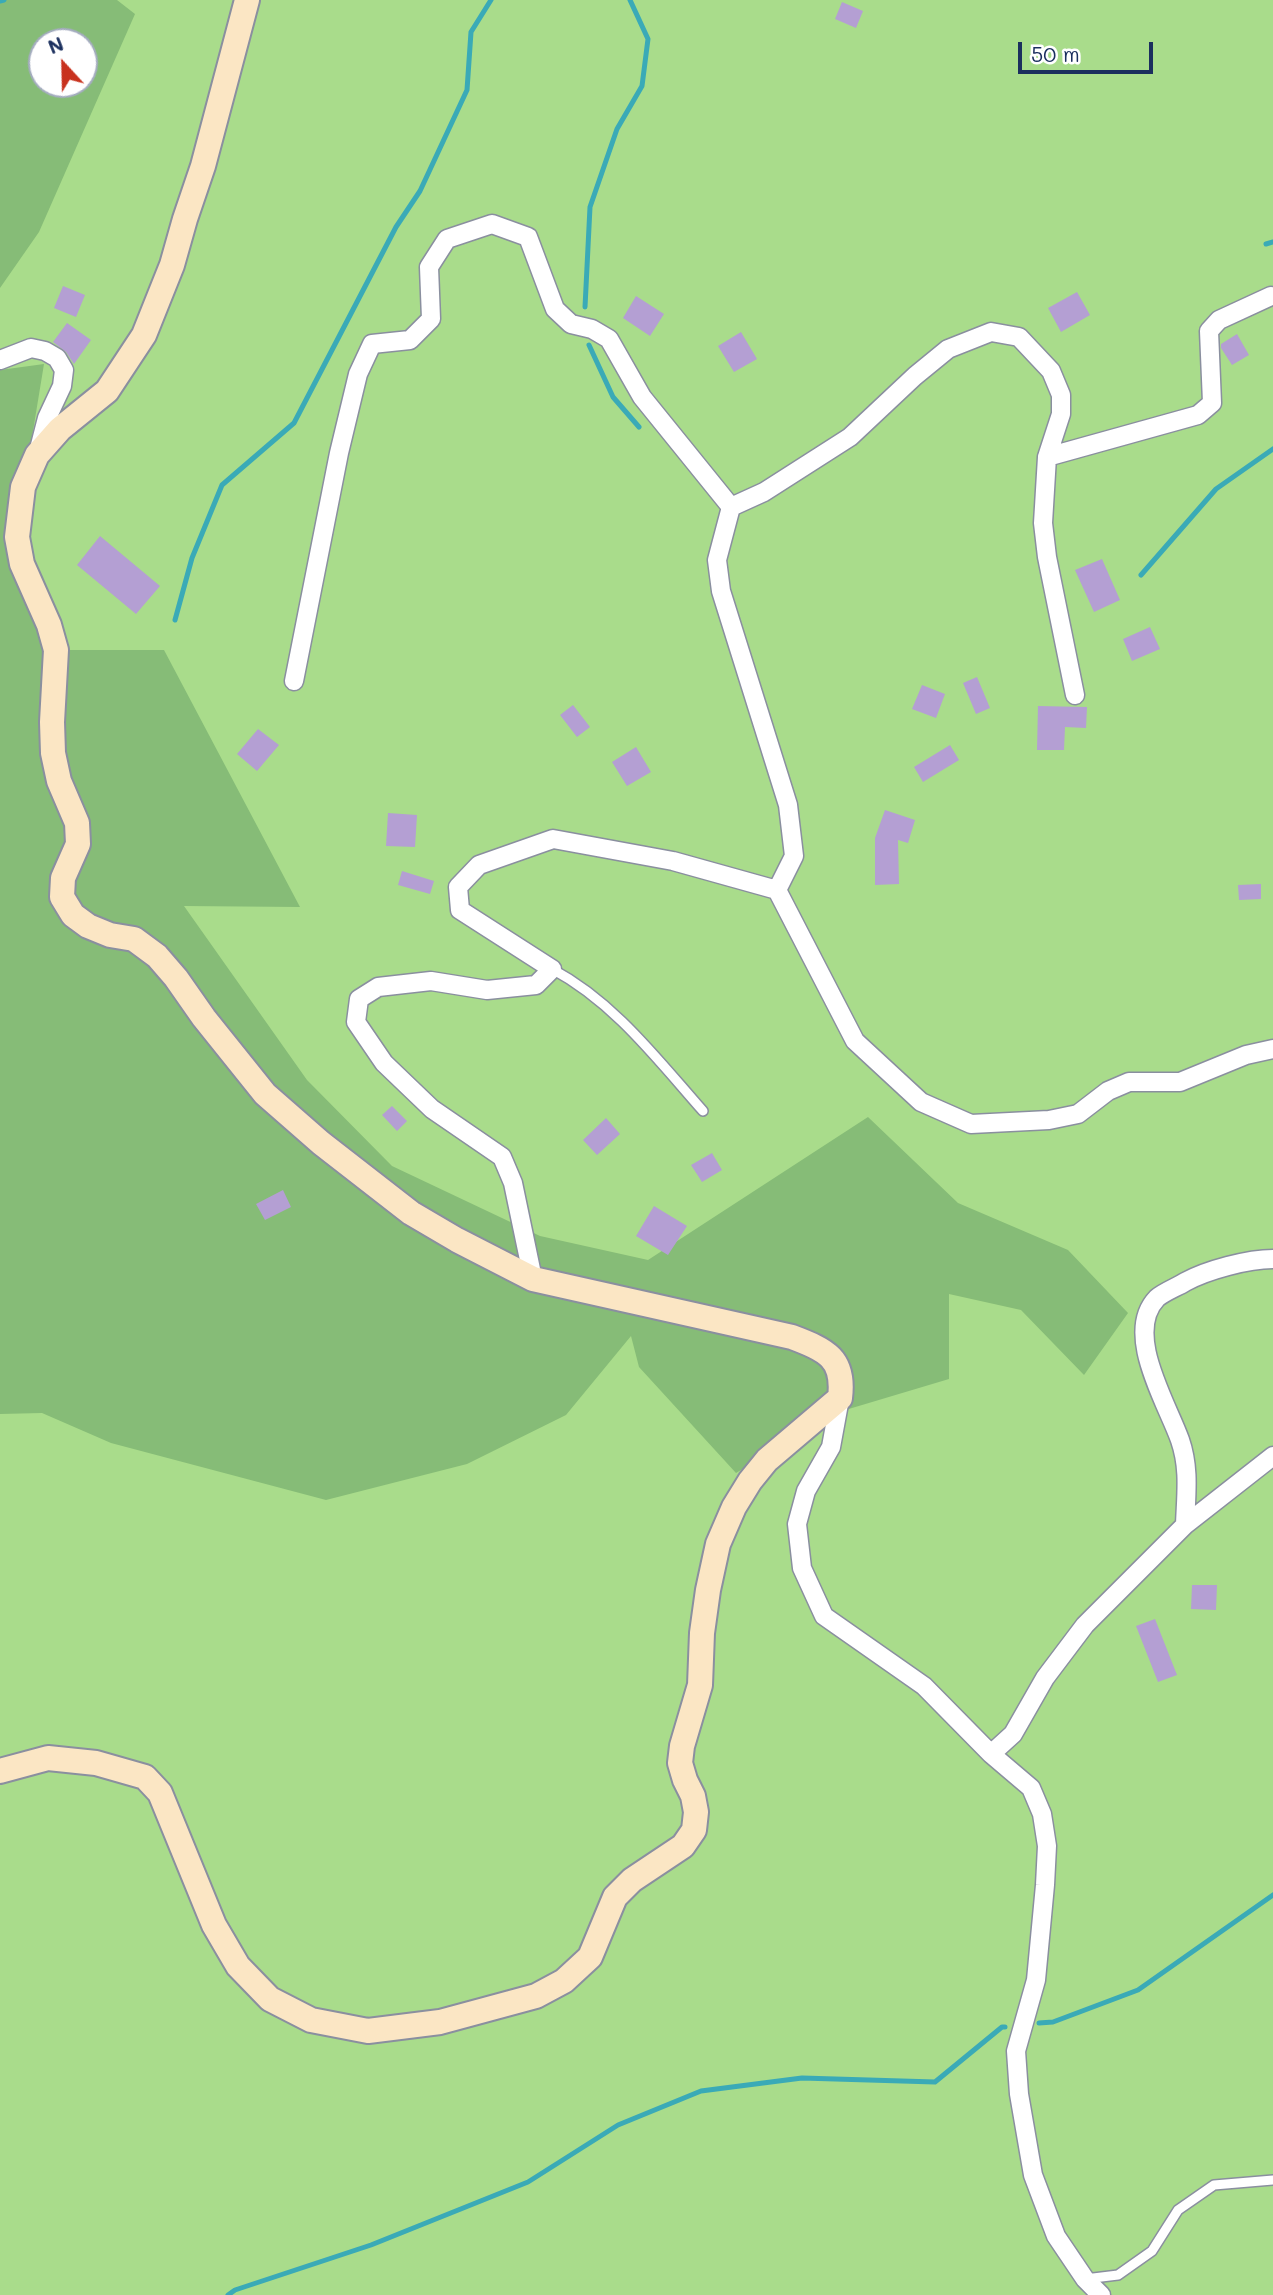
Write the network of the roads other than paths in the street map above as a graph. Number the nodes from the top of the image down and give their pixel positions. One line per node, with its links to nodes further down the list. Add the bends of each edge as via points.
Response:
1 (247, 0): 4 (street, via 203,166 144,335 107,391 60,429)
2 (1271, 296): 5 (street, via 1219,320 1209,331 1212,403 1198,415)
3 (0, 360): 4 (street, via 31,348 57,358 64,370)
4 (37, 455): 14 (street, via 23,487 18,537 22,564 56,650 53,753 77,823 78,844 63,878 62,897 73,915 88,926 134,939 157,956 265,1094 321,1143 411,1213)
5 (1047, 457): 6 (street, via 1061,414 1051,371 1019,337 991,332 948,349 850,437 764,492); 8 (street, via 1043,523)
6 (731, 507): 7 (street, via 642,397 609,339 571,324 555,309 528,237 492,224 447,239 429,267 431,319 410,340 372,344 358,374); 9 (street, via 717,560 721,591 789,805 794,856)
7 (294, 681)
8 (1074, 695)
9 (777, 890): 10 (street, via 673,861 553,839 479,865 458,887 460,910); 11 (street, via 855,1041 921,1102 971,1124 1078,1114 1108,1091 1129,1082 1180,1082)
10 (552, 969): 12 (lane, via 578,983 629,1027); 14 (street, via 536,985 499,989 431,981 378,987 359,999 356,1021 384,1063 432,1109 502,1157 513,1183)
11 (1273, 1049)
12 (703, 1111)
13 (1273, 1259): 17 (street, via 1196,1276 1157,1298 1144,1321 1146,1349 1188,1470)
14 (533, 1279): 15 (street, via 792,1337 824,1349 835,1361 842,1384)
15 (840, 1398): 18 (street, via 831,1447 806,1491 797,1524 802,1567 824,1615 924,1686); 19 (street, via 767,1460 734,1507 718,1544 702,1633 701,1685 680,1763 693,1796 694,1830 683,1846 615,1897 590,1957 564,1981 536,1996 440,2021 369,2031 311,2020 270,1999 238,1966 214,1925 160,1793 145,1777 96,1763 48,1758)
16 (1273, 1455): 17 (street)
17 (1185, 1525): 18 (street, via 1085,1625 1045,1678 1013,1734)
18 (991, 1754): 21 (street, via 1031,1788 1042,1814 1047,1846 1044,1897 1036,1980 1016,2051 1019,2094 1033,2175 1056,2236)
19 (0, 1771)
20 (1273, 2180): 21 (lane, via 1214,2185 1178,2210 1152,2251 1118,2275)
21 (1086, 2279): 22 (street)
22 (1101, 2295)

